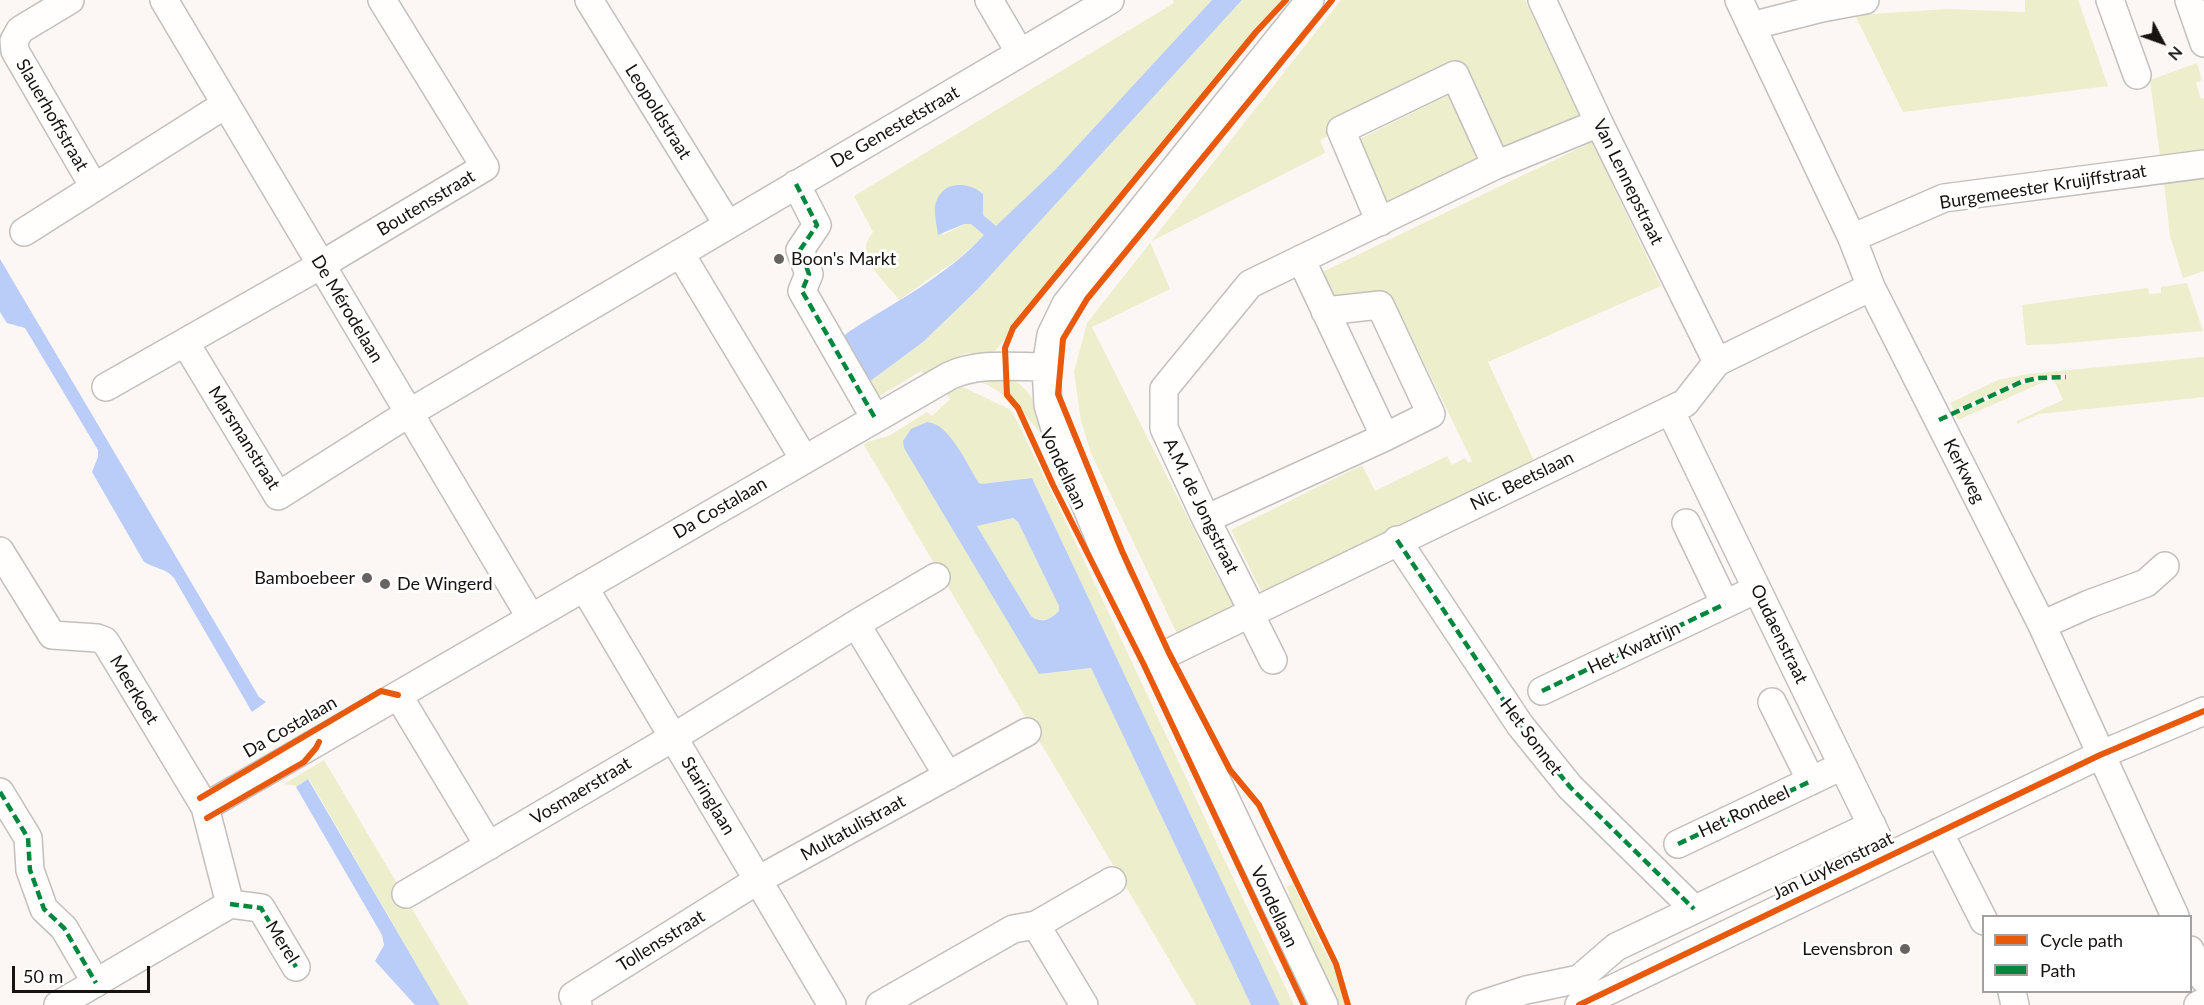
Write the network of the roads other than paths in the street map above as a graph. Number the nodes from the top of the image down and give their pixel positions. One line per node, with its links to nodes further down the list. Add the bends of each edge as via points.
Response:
1 (70, 0): 13 (street, Slauerhoffstraat)
2 (164, 0): 18 (street, De Mérodelaan)
3 (382, 0): 30 (street, Boutensstraat, via 485,167)
4 (589, 0): 25 (street, Leopoldstraat)
5 (989, 0): 16 (street)
6 (1110, 0): 16 (street, De Genestetstraat)
7 (1310, 0): 35 (street, Vondellaan, via 1066,304 1051,335)
8 (1542, 0): 19 (street, Van Lennepstraat)
9 (1739, 0): 14 (street, Kerkweg)
10 (1865, 0): 14 (street)
11 (2110, 0): 17 (street)
12 (2188, 0): 15 (street)
13 (32, 9): 23 (street, Slauerhoffstraat, via 14,41 15,51)
14 (1751, 26): 27 (street, Kerkweg)
15 (2204, 43)
16 (1020, 53): 22 (street, De Genestetstraat)
17 (2137, 75)
18 (225, 104): 23 (street, Slauerhoffstraat); 30 (street, De Mérodelaan)
19 (1599, 123): 21 (street, A.M. de Jongstraat); 34 (street, Van Lennepstraat)
20 (2204, 164): 27 (street, Burgemeester Kruijffstraat, via 1944,198)
21 (1496, 165): 24 (street, A.M. de Jongstraat); 24 (street, via 1455,75 1341,130)
22 (796, 184): 25 (street, De Genestetstraat); 39 (street, via 817,225 800,250 810,274 802,291)
23 (94, 187): 26 (street, Slauerhoffstraat)
24 (1380, 222): 29 (street, A.M. de Jongstraat)
25 (728, 225): 28 (street, De Genestetstraat)
26 (24, 232)
27 (1852, 238): 31 (street, Kerkweg)
28 (680, 253): 38 (street, De Genestetstraat); 41 (street)
29 (1301, 259): 32 (street); 42 (street, A.M. de Jongstraat, via 1251,284 1164,389 1164,428)
30 (321, 265): 33 (street); 38 (street, De Mérodelaan)
31 (1871, 287): 34 (street, Nic. Beetslaan); 54 (street, Kerkweg)
32 (1324, 311): 40 (street); 40 (street, via 1380,305 1431,414)
33 (185, 342): 36 (street); 38 (street, Marsmanstraat, via 278,496)
34 (1717, 362): 37 (street, Nic. Beetslaan, via 1684,403)
35 (1046, 367): 39 (street, Da Costalaan, via 963,369); 55 (street, Vondellaan, via 1048,405 1058,435 1116,579)
36 (106, 387)
37 (1670, 410): 44 (street, Nic. Beetslaan); 49 (street, Oudaenstraat)
38 (409, 413): 52 (street, De Mérodelaan)
39 (875, 418): 41 (street, Da Costalaan)
40 (1385, 437): 42 (street)
41 (804, 459): 48 (street, Da Costalaan)
42 (1206, 519): 51 (street, A.M. de Jongstraat)
43 (1686, 523): 50 (street)
44 (1397, 540): 51 (street, Nic. Beetslaan); 78 (street, Het Sonnet, via 1520,725 1570,787)
45 (0, 551): 68 (street, Meerkoet, via 52,635 105,641)
46 (2165, 566): 54 (street, via 2146,583)
47 (936, 577): 53 (street)
48 (584, 587): 52 (street, Da Costalaan); 62 (street, Staringlaan)
49 (1757, 589): 50 (street, Het Kwatrijn); 64 (street, Oudaenstraat)
50 (1725, 604): 57 (street, Het Kwatrijn)
51 (1252, 613): 55 (street, Nic. Beetslaan); 56 (street, A.M. de Jongstraat)
52 (531, 618): 58 (street, Da Costalaan)
53 (856, 624): 62 (street); 65 (street)
54 (2042, 625): 63 (street, Kerkweg)
55 (1158, 658): 93 (street, Vondellaan)
56 (1273, 660)
57 (1542, 691)
58 (398, 695): 68 (street, Da Costalaan); 72 (street)
59 (1772, 702): 66 (street, Het Rondeel)
60 (2204, 711): 63 (street, Jan Luykenstraat)
61 (1028, 732): 65 (street, Multatulistraat)
62 (674, 737): 72 (street, Vosmaerstraat); 74 (street, Staringlaan)
63 (2100, 755): 70 (street, Jan Luykenstraat); 79 (street, Kerkweg)
64 (1842, 766): 66 (street, Het Rondeel); 69 (street, Oudaenstraat)
65 (948, 776): 74 (street, Multatulistraat)
66 (1811, 781): 71 (street, Het Rondeel)
67 (0, 792): 85 (street, via 28,838 30,870 44,909 64,927)
68 (205, 807): 77 (street)
69 (1872, 825): 73 (street, Oudaenstraat); 78 (street, Jan Luykenstraat)
70 (1939, 832): 73 (street, Jan Luykenstraat); 80 (street)
71 (1678, 844)
72 (489, 846): 76 (street, Vosmaerstraat)
73 (1887, 857): 86 (street, Jan Luykenstraat)
74 (758, 880): 89 (street, Tollensstraat, via 573,996); 90 (street, Staringlaan)
75 (1112, 881): 81 (street)
76 (406, 894)
77 (230, 904): 83 (street, Merel, via 261,908); 85 (street)
78 (1694, 909): 94 (street, Jan Luykenstraat, via 1616,947 1579,979)
79 (2175, 915)
80 (1982, 919)
81 (1036, 925): 91 (street, via 1013,929); 92 (street)
82 (2192, 954): 84 (street)
83 (296, 967)
84 (2204, 979)
85 (96, 983): 88 (street)
86 (1624, 995): 95 (street, Jan Luykenstraat)
87 (2204, 1002): 96 (street)
88 (58, 1005)
89 (578, 1005)
90 (832, 1005)
91 (880, 1005)
92 (1084, 1005)
93 (1324, 1005)
94 (1480, 1005)
95 (1579, 1005)
96 (2198, 1005)

